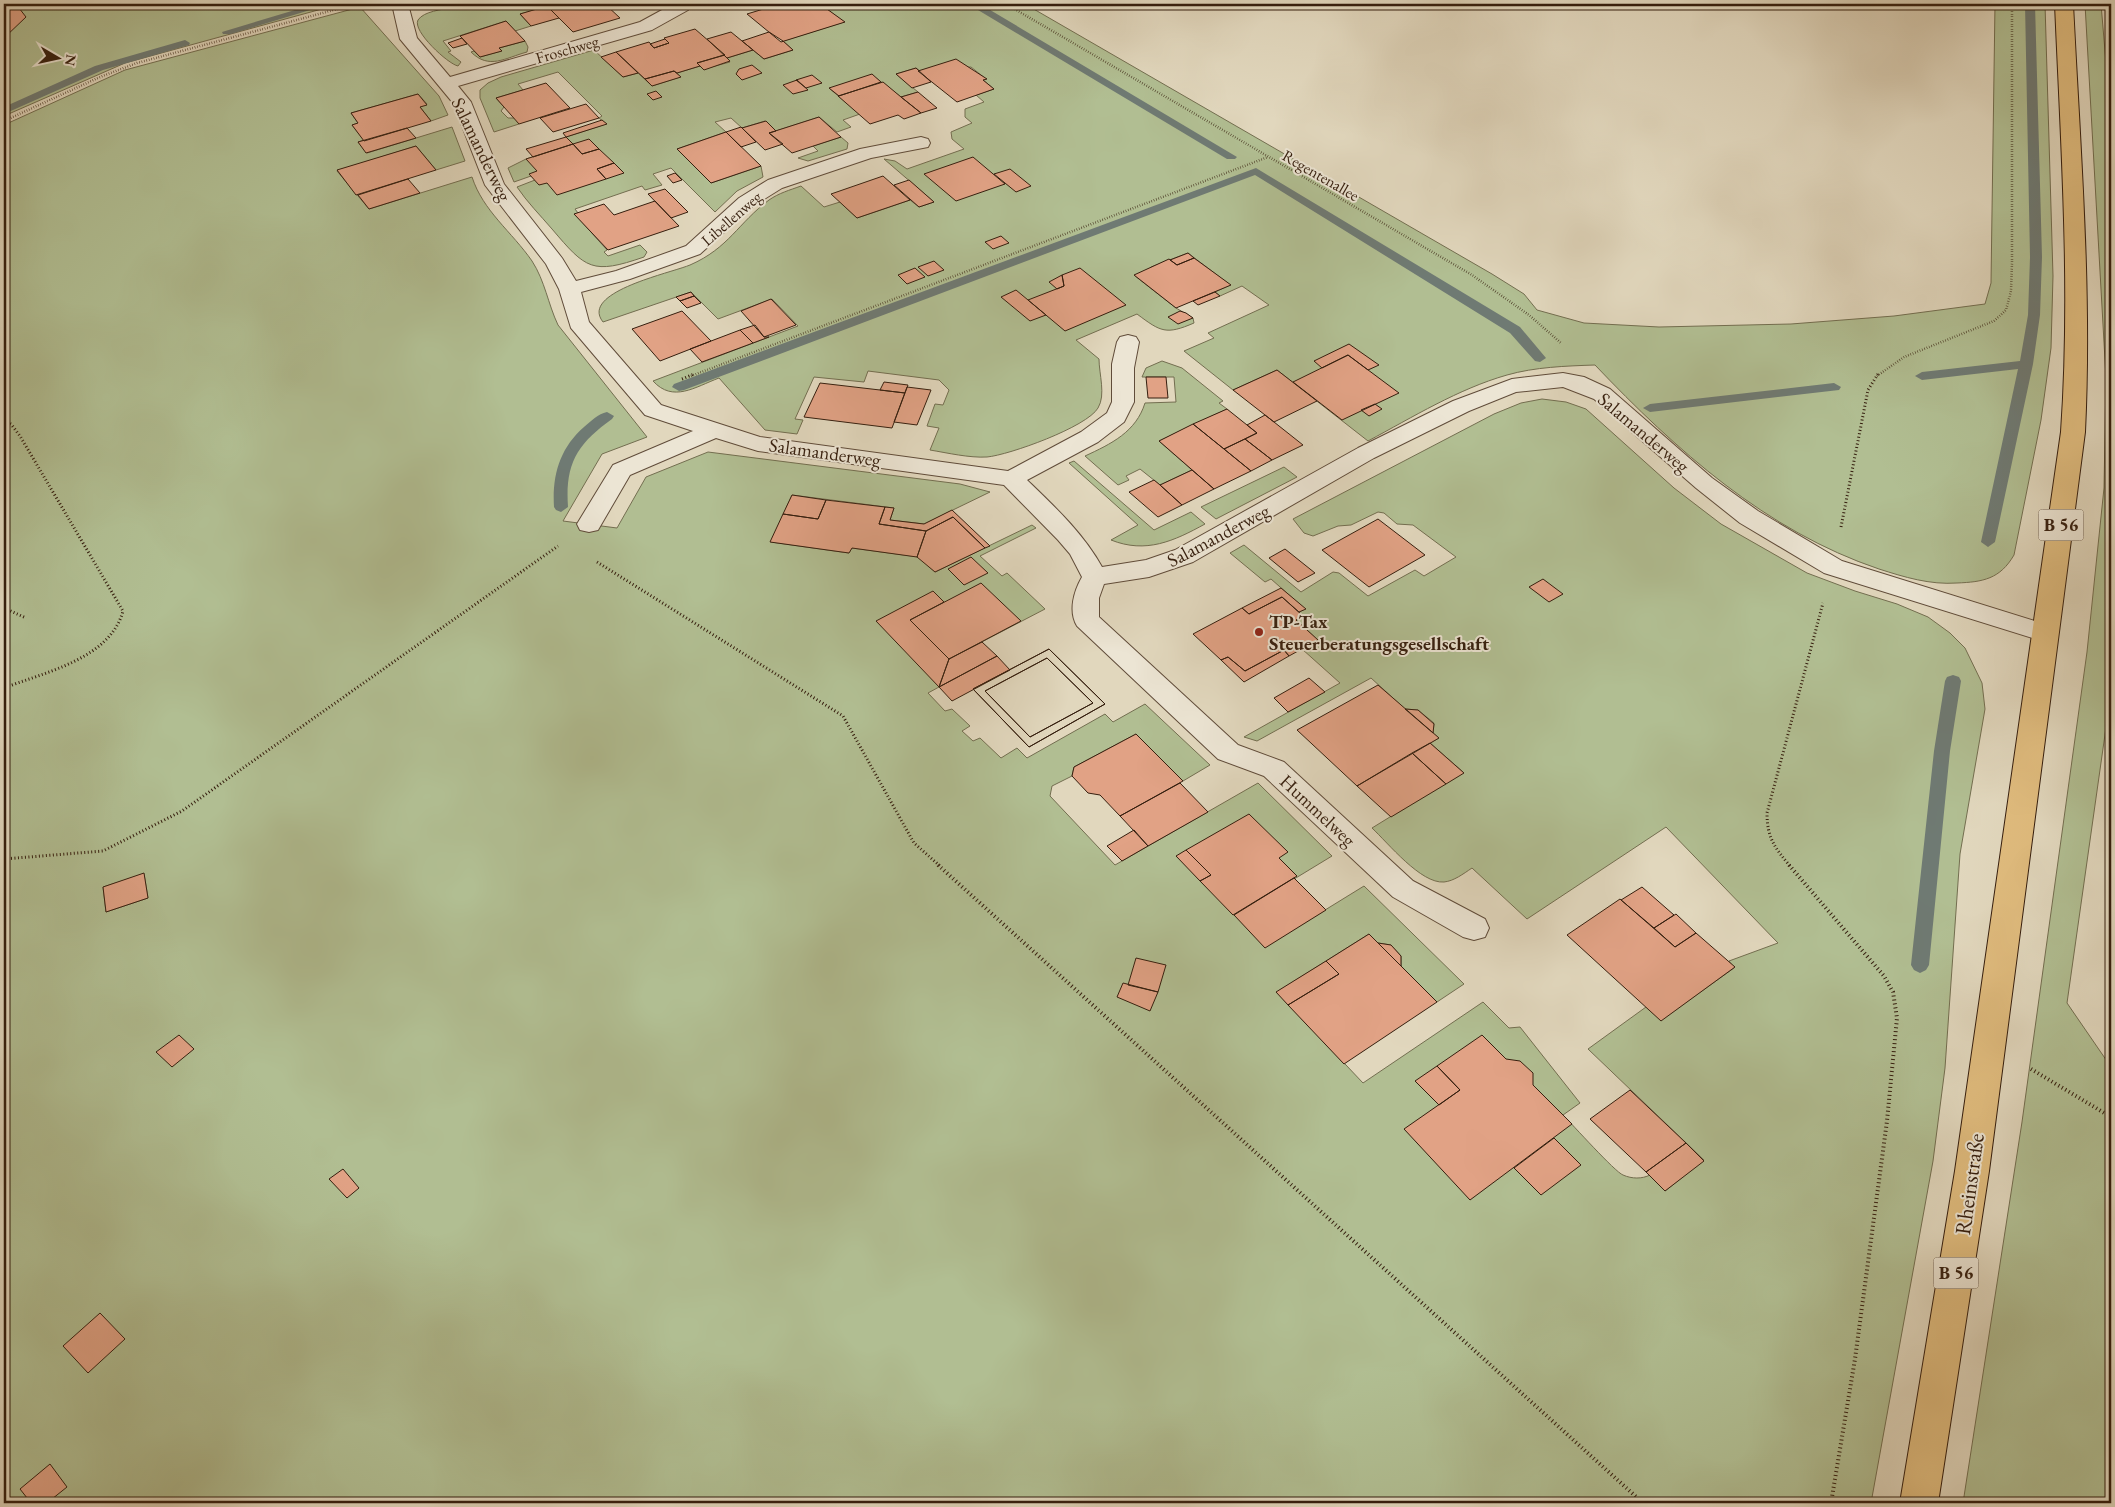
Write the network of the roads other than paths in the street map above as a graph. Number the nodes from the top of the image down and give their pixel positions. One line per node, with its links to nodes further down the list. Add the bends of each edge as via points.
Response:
1 (400, 4): 4 (street, Salamanderweg, via 409,39)
2 (2064, 4): 12 (main road, B 56, via 2078,371 2068,478)
3 (682, 6): 4 (street, Froschweg, via 646,26)
4 (448, 83): 6 (street, Salamanderweg, via 462,102 495,185 555,262)
5 (921, 143): 6 (street, Libellenweg, via 867,153 775,184 746,202 693,250 623,275)
6 (570, 289): 8 (street, Salamanderweg, via 578,322 653,410)
7 (1128, 342): 9 (street, via 1123,372 1124,399 1114,421 1096,434 1022,470)
8 (715, 430): 9 (street, Salamanderweg, via 758,444); 10 (street, via 622,470)
9 (1012, 479): 11 (street, via 1067,534)
10 (589, 524)
11 (1095, 577): 12 (street, Salamanderweg, via 1150,568 1184,556 1366,453 1490,394 1530,383 1563,380 1576,382 1602,394 1704,483 1800,549 1833,566); 13 (street, Hummelweg, via 1086,598 1086,620 1155,686 1228,752 1274,768 1402,889)
12 (2045, 633): 14 (main road, Rheinstraße / B 56, via 1969,1190)
13 (1474, 928)
14 (1920, 1503)

